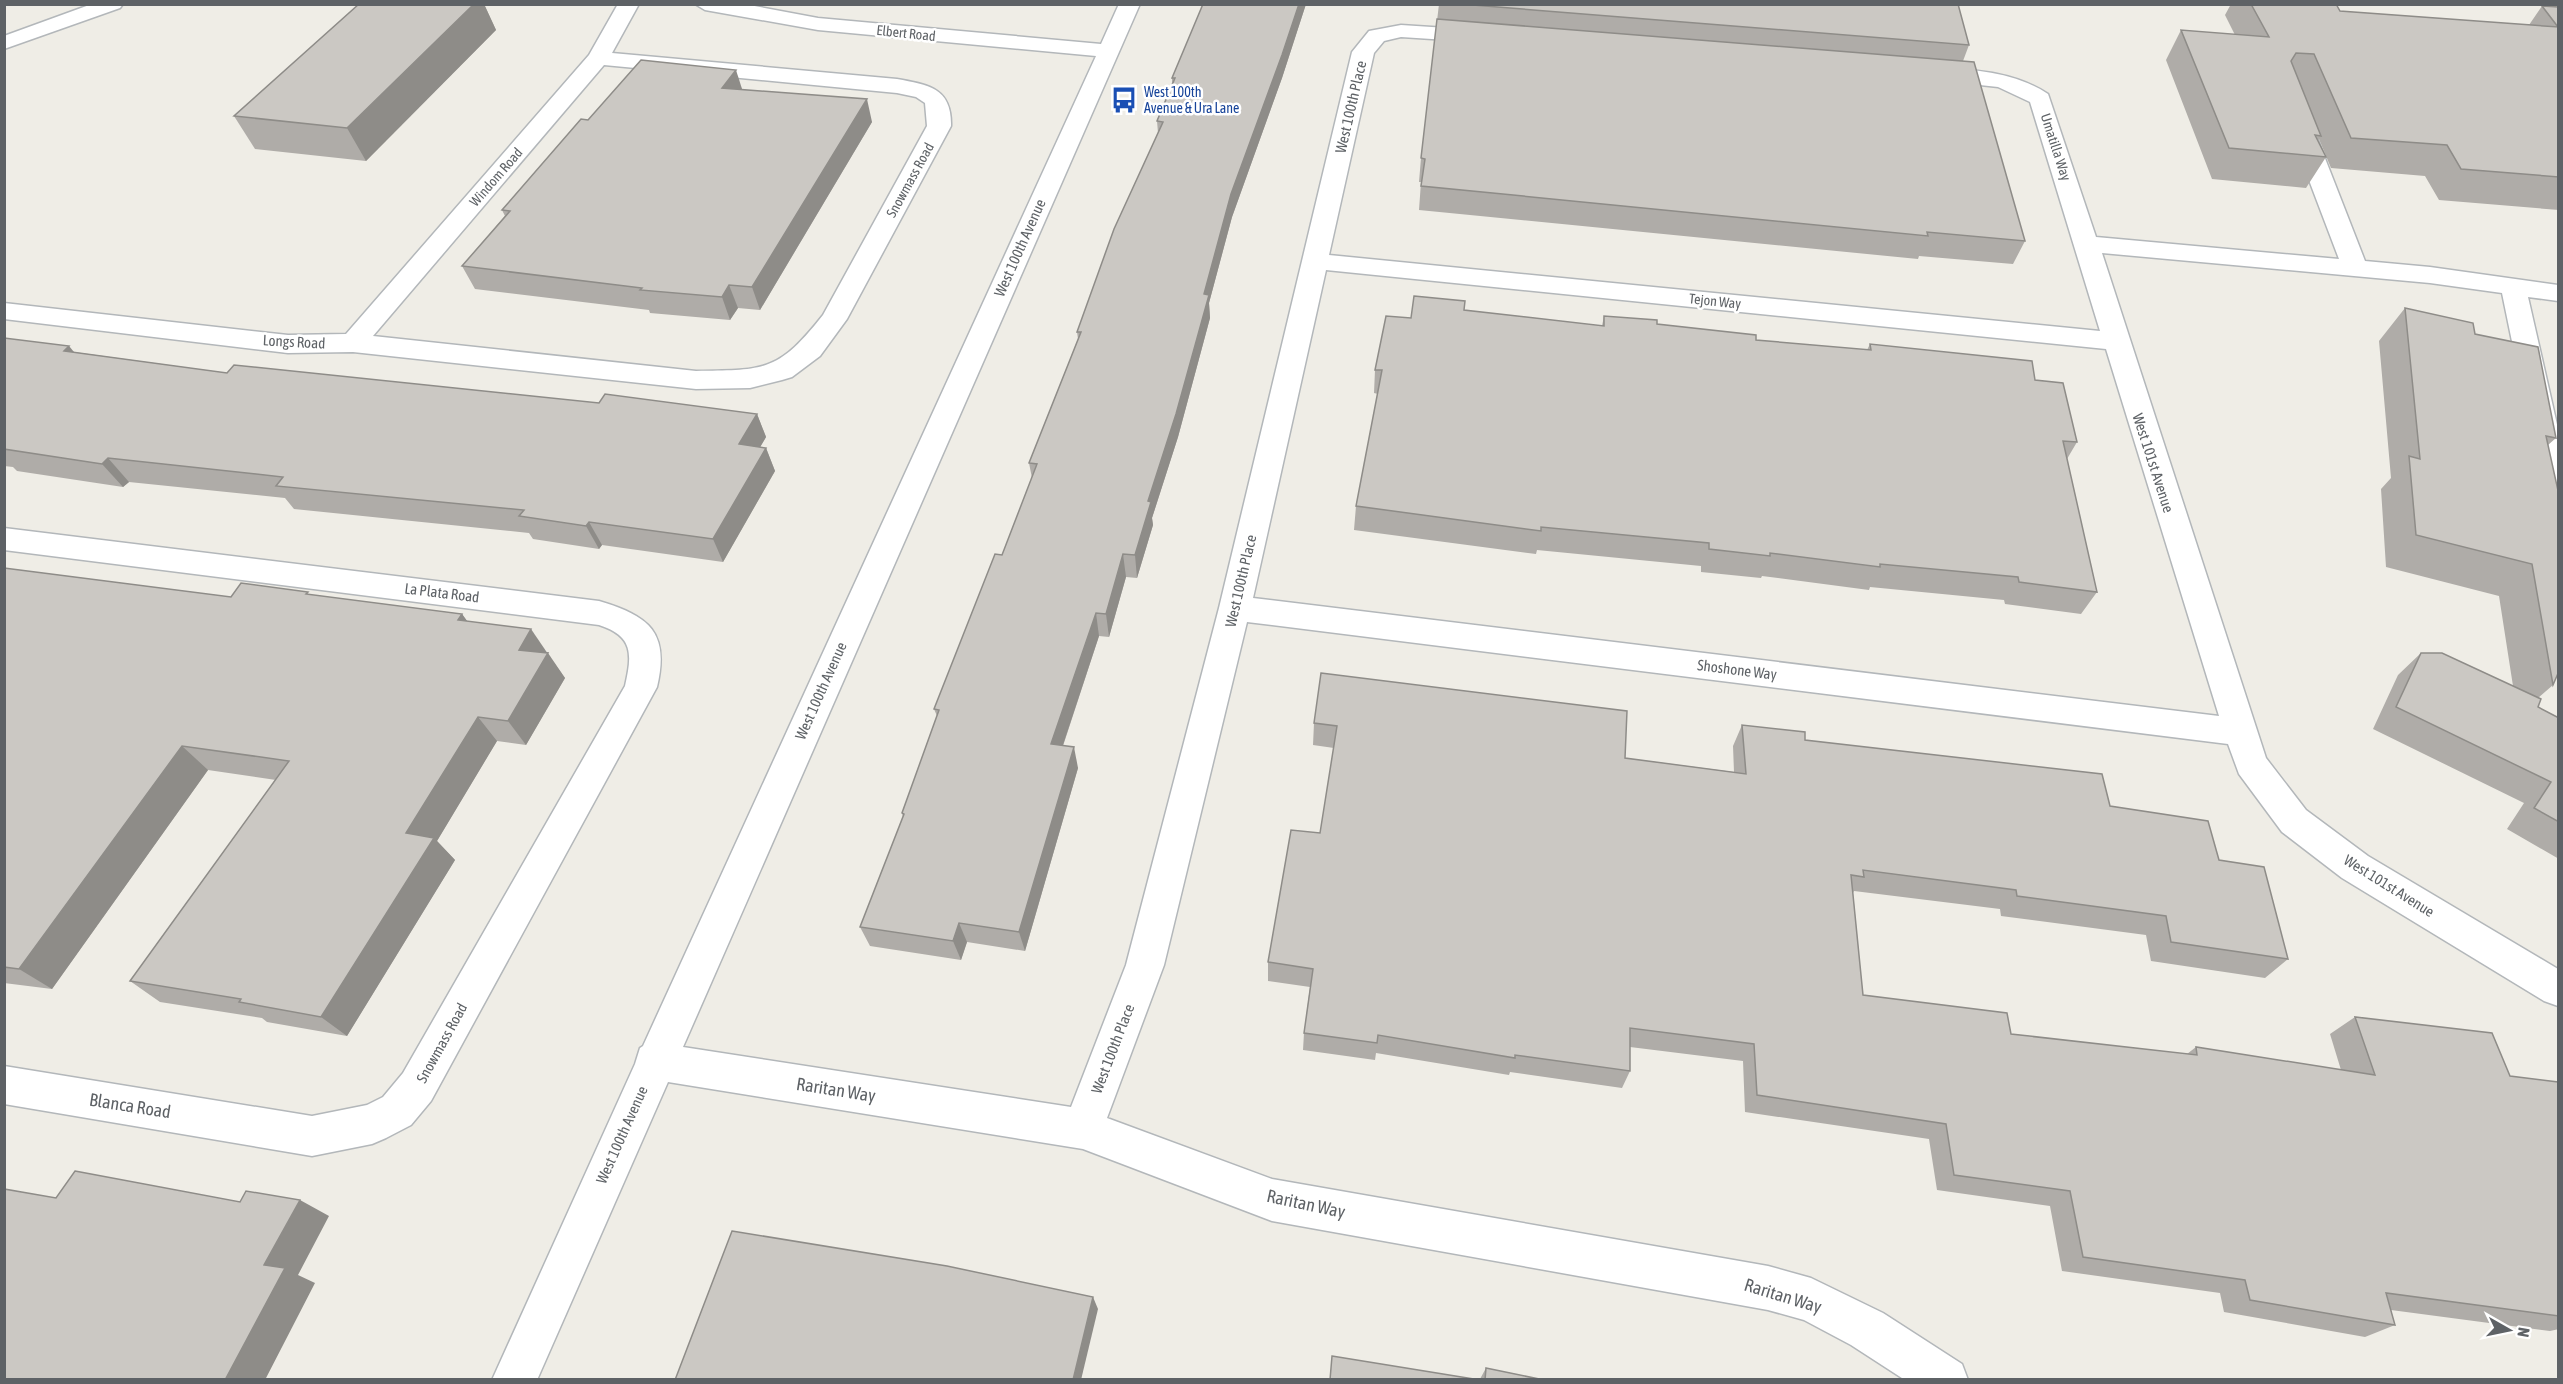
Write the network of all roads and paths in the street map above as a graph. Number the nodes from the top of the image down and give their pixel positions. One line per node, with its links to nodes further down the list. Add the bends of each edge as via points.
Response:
1 (113, 4): 7 (street)
2 (629, 4): 9 (street, Windom Road)
3 (705, 4): 5 (street, Elbert Road)
4 (1130, 4): 8 (street, West 100th Avenue)
5 (752, 8): 8 (street, Elbert Road, via 818,24)
6 (1496, 38): 13 (street, West 100th Place, via 1401,31 1377,36 1364,52)
7 (4, 43)
8 (1109, 51): 27 (street, West 100th Avenue)
9 (598, 58): 19 (street, Windom Road); 20 (street, Snowmass Road, via 897,86 922,90 935,98 941,109 939,126 834,319 810,350 782,371 750,379 696,380)
10 (1914, 72): 12 (street, Umatilla Way, via 1997,80 2031,91 2040,99)
11 (2295, 112): 14 (street)
12 (2087, 244): 14 (street); 18 (street, West 101st Avenue)
13 (1315, 261): 18 (street, Tejon Way); 23 (street, West 100th Place)
14 (2355, 268): 15 (street)
15 (2513, 286): 16 (street); 21 (street)
16 (2559, 292)
17 (4, 311): 19 (street, Longs Road, via 288,344)
18 (2115, 340): 24 (street, West 101st Avenue)
19 (353, 343): 20 (street, Longs Road)
20 (585, 368)
21 (2559, 492)
22 (4, 539): 25 (street, La Plata Road, via 621,618 637,630 645,643 648,661 641,687)
23 (1235, 608): 24 (street, Shoshone Way); 30 (street, West 100th Place, via 1145,965)
24 (2239, 732): 26 (street, West 101st Avenue, via 2251,764 2294,821 2355,867)
25 (553, 844): 29 (street, Snowmass Road, via 417,1087 397,1111 372,1124 312,1136)
26 (2559, 988)
27 (654, 1061): 30 (street, Raritan Way); 31 (street, West 100th Avenue)
28 (4, 1085): 29 (street, Blanca Road)
29 (255, 1126)
30 (1083, 1129): 32 (street, Raritan Way, via 1272,1200 1768,1288 1811,1300 1867,1329)
31 (514, 1380)
32 (1946, 1380)

